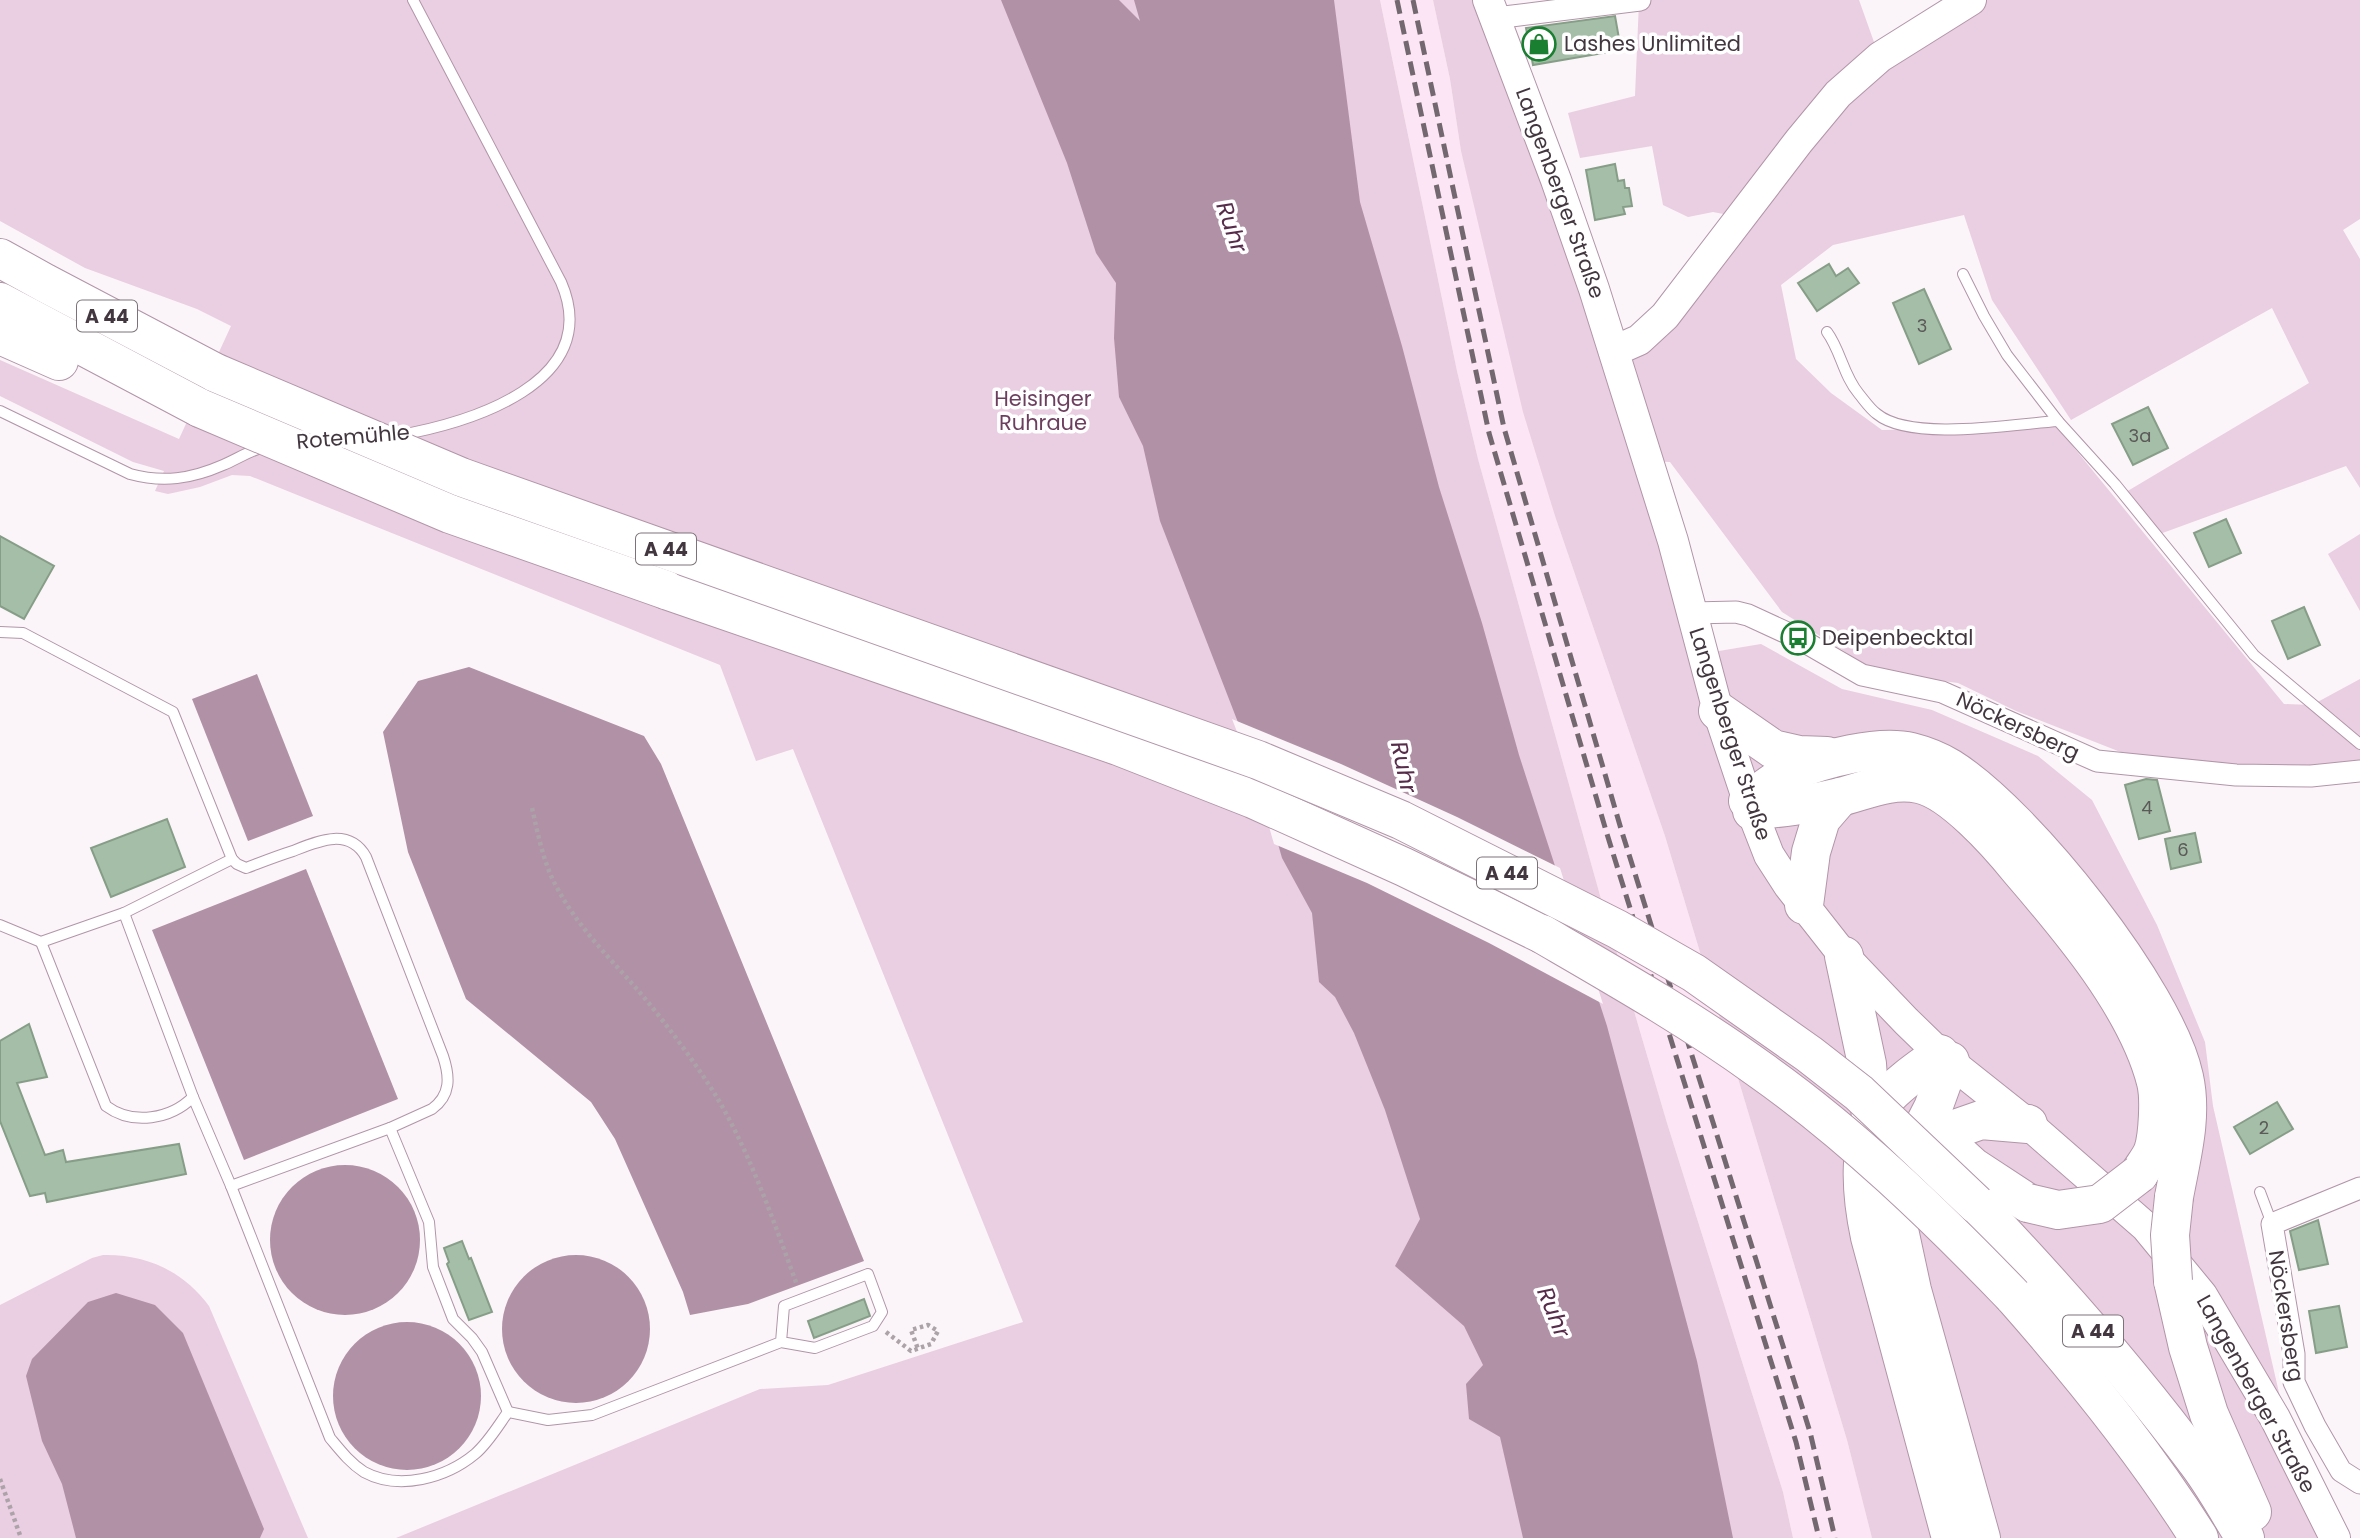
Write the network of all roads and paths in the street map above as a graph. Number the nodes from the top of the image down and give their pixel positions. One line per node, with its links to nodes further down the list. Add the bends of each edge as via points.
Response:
1 (413, 0): 15 (lane, Rotemühle, via 561,282 571,325 563,353 550,370 490,409 436,428)
2 (1640, 0): 4 (street)
3 (1971, 0): 10 (main road, via 1880,57 1838,94 1665,316 1639,340)
4 (1492, 9): 10 (main road, Langenberger Straße)
5 (0, 258): 33 (highway, A 44, bridge, via 216,373 461,477 1258,760 1401,820 1617,929 1694,974 1809,1054)
6 (1963, 274): 13 (lane, via 2007,355)
7 (0, 302): 11 (highway, A 44)
8 (1827, 332): 13 (lane, via 1856,391 1877,415 1893,423 1939,430)
9 (0, 335): 11 (highway, via 133,394)
10 (1614, 351): 16 (main road, Langenberger Straße)
11 (200, 408): 45 (highway, A 44, bridge, via 450,514 1143,756 1266,805 1542,934 1677,1013 1823,1117 1961,1242)
12 (0, 411): 14 (lane, Rotemühle, via 130,474 162,480 193,477 260,448)
13 (2058, 421): 19 (lane, via 2253,655)
14 (310, 440)
15 (347, 440)
16 (1692, 613): 18 (main road, Langenberger Straße); 21 (street, Nöckersberg, via 1748,615 1861,675 1942,692 2097,761 2236,775)
17 (0, 632): 25 (lane, via 23,633 173,712)
18 (1718, 711): 20 (highway, via 1773,749); 23 (main road, Langenberger Straße)
19 (2360, 744)
20 (1839, 757): 23 (highway, via 1791,772); 55 (highway, bridge, via 1910,752 1948,767 1978,788 2093,916 2133,971 2177,1050 2188,1104 2170,1235 2173,1281 2209,1414)
21 (2360, 771)
22 (1840, 797): 23 (highway, via 1798,806); 26 (highway, via 1818,826); 33 (highway, bridge, via 1891,783 1920,784 1951,801 1992,837 2061,918 2112,989 2149,1060 2157,1086 2152,1152 2138,1174 2100,1204 2058,1210 2028,1203 1950,1146)
23 (1750, 806): 26 (main road, Langenberger Straße, via 1769,855)
24 (532, 808): 41 (path, via 554,883 571,911 682,1047 736,1131)
25 (232, 859): 27 (lane); 35 (lane, via 246,868 331,838 348,841 362,851 449,1078 438,1105)
26 (1804, 905): 30 (main road, Langenberger Straße)
27 (124, 913): 29 (lane); 32 (lane)
28 (0, 925): 29 (lane)
29 (41, 942): 32 (lane, via 107,1106 121,1115 153,1117 178,1110)
30 (1844, 956): 31 (main road, Langenberger Straße); 33 (highway, via 1867,1064)
31 (1945, 1057): 33 (highway, via 1901,1083 1884,1101); 34 (main road, Langenberger Straße); 36 (highway, via 1933,1108)
32 (193, 1097): 37 (lane)
33 (1865, 1106): 50 (highway, via 1865,1211 1870,1237); 54 (highway, A 44, bridge, via 1976,1204 2109,1349 2200,1467)
34 (2028, 1124): 36 (highway, via 1981,1120); 56 (main road, Langenberger Straße, via 2146,1227 2202,1294 2275,1418)
35 (390, 1128): 37 (lane); 46 (lane, via 429,1222 433,1267 453,1319 482,1352)
36 (1915, 1143): 51 (highway, via 1901,1192 1898,1225)
37 (231, 1186): 46 (lane, via 323,1422 351,1462 391,1480 448,1472 476,1453)
38 (2360, 1188): 40 (street, Nöckersberg)
39 (2260, 1192): 40 (lane)
40 (2272, 1224): 48 (street, Nöckersberg, via 2294,1354 2294,1382 2341,1471)
41 (802, 1298): 43 (lane, via 783,1306); 43 (lane, via 868,1274 883,1312 873,1326 814,1348)
42 (880, 1328): 44 (path, via 911,1351)
43 (781, 1342): 46 (lane, via 592,1415 548,1420)
44 (918, 1349): 44 (path, via 931,1344 938,1331 928,1325 911,1330)
45 (2081, 1374): 52 (highway); 53 (highway, A 44, via 2168,1488)
46 (508, 1412)
47 (0, 1479): 49 (path)
48 (2360, 1483)
49 (21, 1538)
50 (1951, 1538)
51 (1980, 1538)
52 (2174, 1538)
53 (2199, 1538)
54 (2245, 1538)
55 (2267, 1538)
56 (2335, 1538)

